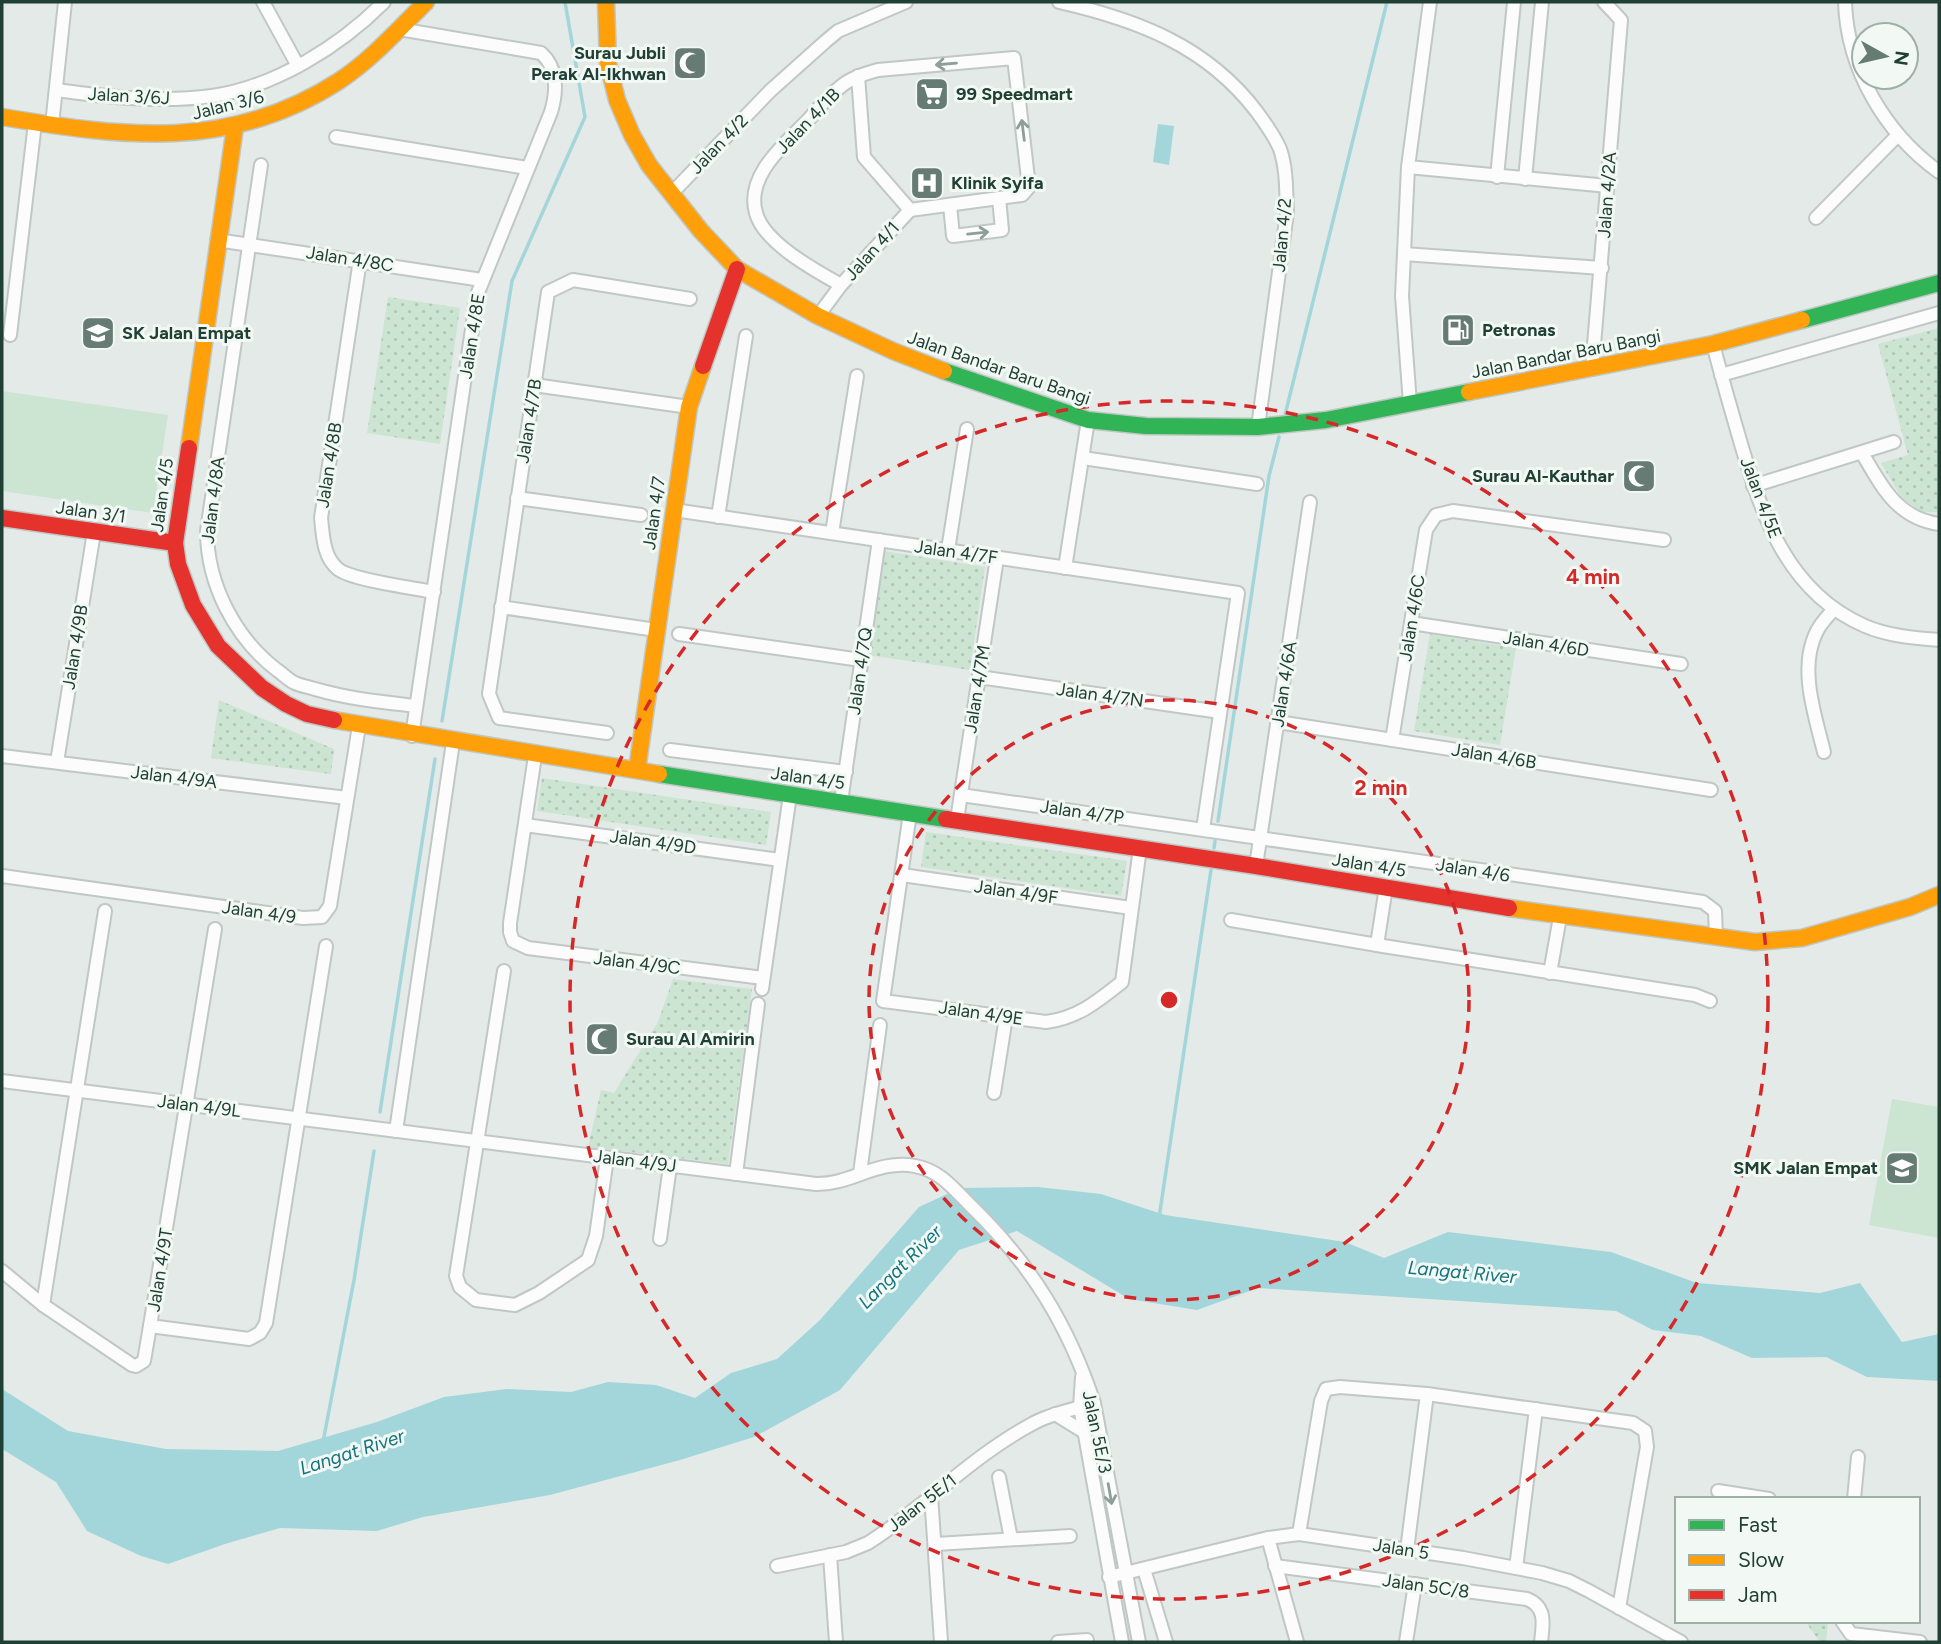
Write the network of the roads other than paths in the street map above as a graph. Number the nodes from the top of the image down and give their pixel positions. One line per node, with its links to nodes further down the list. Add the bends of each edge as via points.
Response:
1 (65, 2): 16 (street)
2 (263, 2): 14 (street)
3 (384, 2): 14 (street, Jalan 3/6J, via 326,51)
4 (426, 2): 13 (street, Jalan 3/6)
5 (606, 2): 29 (street, Jalan Bandar Baru Bangi, via 608,63 617,100 649,165)
6 (906, 2): 29 (street, Jalan 4/2, via 825,41)
7 (1059, 2): 57 (street, Jalan 4/2, via 1108,13 1175,40 1242,92 1280,150 1287,214)
8 (1430, 2): 23 (street)
9 (1514, 2): 26 (street)
10 (1542, 2): 27 (street)
11 (1604, 2): 28 (street, Jalan 4/2A, via 1621,20)
12 (1845, 2): 20 (street, via 1849,38 1868,92)
13 (399, 29): 19 (street, Jalan 3/6, via 340,80 301,103); 24 (street, Jalan 4/8E, via 532,51 548,60 555,100)
14 (298, 66): 16 (street, Jalan 3/6J, via 214,96 118,98)
15 (858, 76): 30 (street, Jalan 4/1B, one-way to 15, via 1029,187 1014,58 878,70); 33 (street, via 864,157); 43 (street, Jalan 4/1B, via 838,88 769,161 754,197 762,227 784,248)
16 (56, 90): 18 (street)
17 (2, 117): 18 (street, Jalan 3/6)
18 (43, 124): 19 (street, Jalan 3/6, via 155,136); 47 (street)
19 (235, 127): 35 (street, Jalan 4/5)
20 (1898, 135): 25 (street); 34 (street)
21 (336, 138): 24 (street)
22 (261, 165): 36 (street, Jalan 4/8A)
23 (1408, 167): 26 (street); 37 (street)
24 (527, 168): 41 (street, Jalan 4/8E)
25 (1939, 172)
26 (1497, 177): 27 (street)
27 (1525, 179): 28 (street)
28 (1608, 186): 39 (street, Jalan 4/2A)
29 (671, 194): 40 (street, Jalan Bandar Baru Bangi)
30 (1022, 195): 31 (street, Jalan 4/1)
31 (999, 198): 32 (street, Jalan 4/1); 32 (street, one-way to 31, via 953,236 1002,230)
32 (950, 205): 33 (street, Jalan 4/1)
33 (910, 210): 43 (street, Jalan 4/1)
34 (1816, 218)
35 (217, 240): 36 (street, Jalan 4/8C); 75 (street, Jalan 4/5)
36 (248, 244): 38 (street, Jalan 4/8C); 89 (street, Jalan 4/8A, via 207,531 207,554 219,592 250,645 295,683 342,697)
37 (1404, 254): 39 (street); 54 (street, via 1402,296)
38 (360, 260): 41 (street, Jalan 4/8C); 79 (street, Jalan 4/8B, via 321,518 324,547 337,569 354,576)
39 (1602, 268): 50 (street, Jalan 4/2A)
40 (737, 269): 46 (street, Jalan Bandar Baru Bangi); 55 (street, Jalan 4/7)
41 (482, 280): 79 (street, Jalan 4/8E)
42 (1939, 283): 49 (street, Jalan Bandar Baru Bangi)
43 (841, 285): 46 (street, Jalan 4/1)
44 (690, 299): 53 (street, Jalan 4/7B, via 573,280 548,292)
45 (1939, 313): 51 (street)
46 (818, 316): 56 (street, Jalan Bandar Baru Bangi, via 977,384)
47 (10, 335)
48 (746, 336): 69 (street)
49 (1713, 344): 50 (street, Jalan Bandar Baru Bangi); 51 (street, Jalan 4/5E)
50 (1592, 369): 54 (street, Jalan Bandar Baru Bangi)
51 (1721, 374): 63 (street, Jalan 4/5E)
52 (857, 376): 72 (street)
53 (534, 385): 55 (street); 64 (street, Jalan 4/7B)
54 (1410, 404): 57 (street, Jalan Bandar Baru Bangi)
55 (689, 407): 66 (street, Jalan 4/7)
56 (1088, 420): 57 (street, Jalan Bandar Baru Bangi, via 1146,426); 61 (street)
57 (1258, 427)
58 (967, 429): 76 (street)
59 (1894, 442): 60 (street)
60 (1862, 453): 63 (street); 70 (street, via 1883,490 1898,505 1921,521)
61 (1083, 458): 62 (street); 78 (street)
62 (1256, 484)
63 (1753, 486): 81 (street, Jalan 4/5E, via 1769,529 1793,568)
64 (517, 498): 67 (street); 80 (street, Jalan 4/7B)
65 (1310, 502): 91 (street, Jalan 4/6A)
66 (674, 510): 69 (street, Jalan 4/7F); 83 (street, Jalan 4/7)
67 (640, 515)
68 (2, 517): 71 (street, Jalan 3/1)
69 (718, 517): 72 (street, Jalan 4/7F)
70 (1939, 524)
71 (94, 532): 75 (street, Jalan 3/1); 101 (street, Jalan 4/9B)
72 (832, 533): 73 (street, Jalan 4/7F)
73 (878, 540): 76 (street, Jalan 4/7F); 86 (street, Jalan 4/7Q)
74 (1664, 540): 82 (street, Jalan 4/6C, via 1453,512 1436,515 1426,530)
75 (175, 543): 92 (street, Jalan 4/5, via 193,605 234,664 286,704 307,714)
76 (948, 550): 77 (street, Jalan 4/7F)
77 (997, 558): 78 (street, Jalan 4/7F); 88 (street, Jalan 4/7M)
78 (1065, 568): 90 (street, Jalan 4/7F, via 1238,593)
79 (434, 592): 89 (street, Jalan 4/8E)
80 (501, 607): 83 (street); 93 (street, Jalan 4/7B, via 489,694 499,718)
81 (1834, 609): 85 (street, Jalan 4/5E, via 1866,627); 98 (street, via 1816,632 1809,664)
82 (1411, 623): 87 (street, Jalan 4/6D); 95 (street, Jalan 4/6C)
83 (656, 631): 102 (street, Jalan 4/7)
84 (679, 634): 86 (street)
85 (1939, 640)
86 (861, 660): 103 (street, Jalan 4/7Q)
87 (1681, 664)
88 (979, 677): 90 (street, Jalan 4/7N); 106 (street, Jalan 4/7M)
89 (416, 706): 94 (street, Jalan 4/8E)
90 (1220, 712): 112 (street)
91 (1278, 722): 95 (street, Jalan 4/6B); 113 (street, Jalan 4/6A)
92 (359, 726): 94 (street, Jalan 4/5); 107 (street, Jalan 4/9)
93 (607, 733)
94 (412, 736): 96 (street, Jalan 4/5)
95 (1392, 740): 104 (street, Jalan 4/6B)
96 (453, 742): 100 (street, Jalan 4/5); 140 (street)
97 (670, 750): 103 (street)
98 (1824, 752)
99 (2, 756): 101 (street, Jalan 4/9A)
100 (535, 756): 102 (street, Jalan 4/5); 111 (street)
101 (57, 762): 107 (street, Jalan 4/9A)
102 (637, 770): 105 (street, Jalan 4/5)
103 (846, 772): 108 (street, Jalan 4/7Q)
104 (1710, 790)
105 (790, 795): 108 (street, Jalan 4/5); 115 (street, Jalan 4/9C)
106 (961, 795): 110 (street, Jalan 4/7M); 112 (street, Jalan 4/7P)
107 (347, 798): 118 (street, Jalan 4/9, via 330,906 322,917)
108 (841, 802): 109 (street, Jalan 4/5)
109 (910, 813): 110 (street, Jalan 4/5); 117 (street, Jalan 4/9E)
110 (957, 820): 114 (street, Jalan 4/5)
111 (525, 825): 115 (street, Jalan 4/9D); 115 (street, Jalan 4/9C, via 510,923 513,941 528,948 762,984)
112 (1203, 829): 113 (street, Jalan 4/6)
113 (1261, 838): 116 (street, Jalan 4/6A); 126 (street, Jalan 4/6, via 1703,902 1716,911)
114 (1140, 848): 116 (street, Jalan 4/5); 121 (street, Jalan 4/9E)
115 (780, 860)
116 (1256, 866): 119 (street, Jalan 4/5)
117 (902, 875): 121 (street, Jalan 4/9F); 133 (street, Jalan 4/9E, via 883,1001)
118 (2, 876)
119 (1386, 887): 123 (street, Jalan 4/5); 127 (street)
120 (1939, 895): 126 (street, Jalan 4/5, via 1802,938 1755,942)
121 (1131, 908): 133 (street, Jalan 4/9E, via 1122,982 1078,1015 1063,1020)
122 (104, 911): 136 (street)
123 (1560, 917): 126 (street, Jalan 4/5); 130 (street)
124 (1231, 920): 127 (street)
125 (215, 929): 138 (street, Jalan 4/9T)
126 (1716, 938)
127 (1377, 945): 130 (street)
128 (326, 946): 139 (street)
129 (504, 971): 141 (street)
130 (1550, 972): 131 (street)
131 (1710, 1001)
132 (758, 1004): 145 (street)
133 (1006, 1017): 137 (street)
134 (880, 1025): 144 (street)
135 (2, 1081): 136 (street, Jalan 4/9L)
136 (77, 1091): 138 (street, Jalan 4/9L); 148 (street)
137 (994, 1093)
138 (187, 1104): 139 (street, Jalan 4/9L); 149 (street, Jalan 4/9T)
139 (299, 1118): 140 (street, Jalan 4/9L); 149 (street, Jalan 4/9T, via 260,1333 249,1339)
140 (403, 1132): 141 (street, Jalan 4/9J)
141 (478, 1141): 142 (street, Jalan 4/9J); 142 (street, via 456,1276 460,1287 476,1300 515,1305 588,1260)
142 (607, 1158): 143 (street, Jalan 4/9J)
143 (670, 1166): 145 (street, Jalan 4/9J); 146 (street)
144 (860, 1173): 145 (street, Jalan 4/9J, via 825,1184); 150 (street, Jalan 4/9J, via 882,1166 913,1165 943,1178 1012,1247 1033,1275)
145 (736, 1174)
146 (660, 1239)
147 (2, 1271): 148 (street)
148 (43, 1305): 149 (street, via 136,1366 144,1361)
149 (150, 1325)
150 (1083, 1369): 151 (street, Jalan 5E/3); 153 (street, Jalan 5E/3)
151 (1082, 1389): 154 (street, Jalan 5E/3); 156 (street, Jalan 5E/1)
152 (1427, 1394): 155 (street); 164 (street, via 1326,1389); 169 (street)
153 (1094, 1403): 154 (street, Jalan 5E/1); 175 (street, Jalan 5E/3, one-way to 175)
154 (1080, 1407): 156 (street, Jalan 5E/1); 157 (street, Jalan 5E/3)
155 (1536, 1409): 173 (street); 178 (street, via 1633,1423 1645,1431 1647,1447)
156 (1059, 1413): 157 (street); 161 (street, Jalan 5E/1, via 992,1449)
157 (1084, 1432): 176 (street, Jalan 5E/3)
158 (1858, 1457): 163 (street)
159 (999, 1477): 167 (street)
160 (1718, 1491): 162 (street)
161 (931, 1495): 168 (street); 170 (street, Jalan 5E/1, via 869,1543)
162 (1756, 1497)
163 (1854, 1497)
164 (1299, 1534): 166 (street, Jalan 5); 169 (street, Jalan 5)
165 (1070, 1536): 167 (street)
166 (1268, 1538): 172 (street); 174 (street, Jalan 5)
167 (1011, 1539): 168 (street)
168 (936, 1544): 182 (street)
169 (1407, 1550): 173 (street, Jalan 5)
170 (830, 1556): 171 (street, Jalan 5E/1); 181 (street)
171 (777, 1566)
172 (1275, 1566): 177 (street, Jalan 5C/8); 187 (street)
173 (1516, 1567): 178 (street, Jalan 5, via 1569,1581)
174 (1144, 1569): 175 (street, Jalan 5); 186 (street)
175 (1124, 1574): 176 (street, Jalan 5); 185 (street, Jalan 5E/3)
176 (1109, 1577): 184 (street, Jalan 5E/3)
177 (1415, 1584): 188 (street); 189 (street, Jalan 5C/8, via 1535,1602 1543,1615)
178 (1619, 1608): 190 (street, Jalan 5)
179 (1843, 1623): 191 (street, via 1851,1634)
180 (1087, 1640): 183 (street)
181 (836, 1642)
182 (942, 1642)
183 (1058, 1642)
184 (1122, 1642)
185 (1139, 1642)
186 (1166, 1642)
187 (1297, 1642)
188 (1406, 1642)
189 (1541, 1642)
190 (1681, 1642)
191 (1920, 1642)

